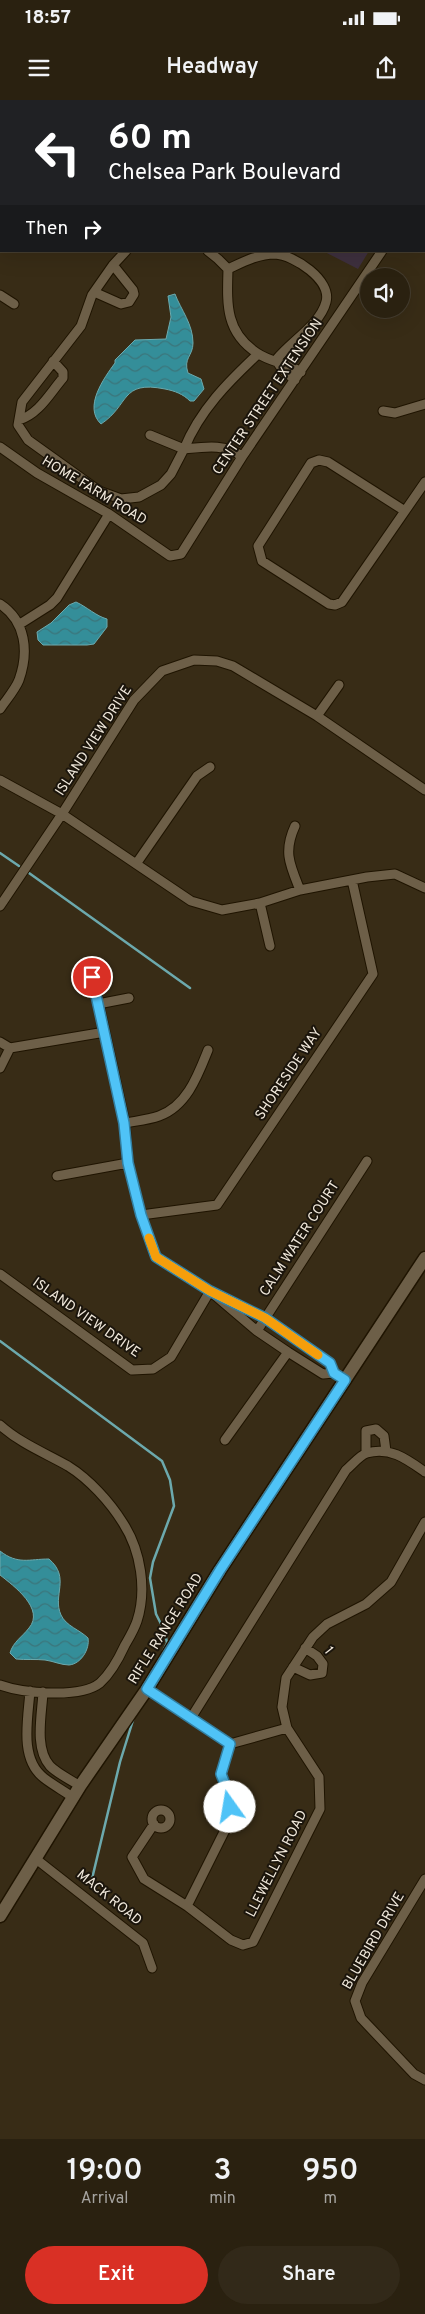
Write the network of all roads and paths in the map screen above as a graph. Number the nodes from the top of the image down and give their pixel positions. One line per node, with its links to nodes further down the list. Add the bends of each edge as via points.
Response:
1 (125, 252): 4 (street)
2 (209, 252): 5 (street)
3 (381, 252): 12 (street, CENTER STREET EXTENSION)
4 (113, 265): 6 (street); 6 (street, via 133,290 129,302 121,304)
5 (228, 269): 9 (street, via 227,303 232,326); 10 (street, via 256,256 276,254 317,275 324,287 326,301 319,319)
6 (94, 292): 11 (street, via 81,326)
7 (0, 295): 8 (street)
8 (14, 304)
9 (258, 354): 10 (street); 19 (street, via 214,399 193,427)
10 (276, 360): 12 (street); 13 (street)
11 (53, 361): 16 (street, via 22,402); 16 (street, via 63,378 30,417)
12 (300, 372): 13 (street, CENTER STREET EXTENSION)
13 (295, 380): 20 (street, CENTER STREET EXTENSION)
14 (425, 404): 15 (street, via 395,413)
15 (383, 410)
16 (19, 420): 19 (street, via 18,425 28,440 98,491 121,499 139,497 160,485 171,474)
17 (150, 435): 19 (street)
18 (0, 447): 23 (street, HOME FARM ROAD, via 36,473)
19 (184, 449): 20 (street, via 227,448)
20 (242, 457): 24 (street, CENTER STREET EXTENSION, via 181,554)
21 (425, 482): 22 (street)
22 (405, 511): 22 (street, via 342,602 329,604 262,561 259,554 261,540 311,463 319,460 328,462)
23 (109, 514): 24 (street, HOME FARM ROAD, via 170,556); 26 (street, via 57,598)
24 (176, 556)
25 (0, 604): 26 (street)
26 (20, 624): 28 (street, via 24,648 22,671)
27 (339, 685): 29 (street)
28 (0, 709)
29 (317, 716): 32 (street, ISLAND VIEW DRIVE); 33 (street, ISLAND VIEW DRIVE, via 233,666 194,660 180,664 162,671 134,700)
30 (210, 767): 35 (street, via 197,776)
31 (2, 785): 33 (street)
32 (425, 790)
33 (62, 814): 35 (street); 40 (street, ISLAND VIEW DRIVE)
34 (294, 826): 38 (street, via 288,842 289,864)
35 (136, 864): 39 (street, via 191,901 222,910)
36 (352, 880): 37 (street, via 395,874); 38 (street); 54 (street, SHORESIDE WAY, via 373,974 217,1205)
37 (425, 888)
38 (300, 890): 39 (street)
39 (260, 903): 41 (street)
40 (0, 906)
41 (270, 946)
42 (90, 964): 44 (street)
43 (129, 998): 44 (street)
44 (98, 1004): 45 (street)
45 (105, 1032): 47 (street); 50 (street)
46 (0, 1042): 47 (street)
47 (10, 1048): 49 (street)
48 (208, 1050): 50 (street, via 181,1102 159,1116)
49 (0, 1068)
50 (124, 1123): 52 (street)
51 (367, 1161): 58 (street, CALM WATER COURT)
52 (128, 1163): 53 (street); 54 (street)
53 (57, 1176)
54 (141, 1215): 57 (street, via 156,1257)
55 (425, 1258): 62 (main road, RIFLE RANGE ROAD)
56 (0, 1274): 57 (street, ISLAND VIEW DRIVE, via 132,1370 153,1369 170,1357)
57 (210, 1291): 58 (street); 59 (street)
58 (265, 1318): 59 (street, CALM WATER COURT); 61 (street, via 330,1363)
59 (256, 1331): 60 (street)
60 (288, 1352): 61 (street, via 323,1374); 64 (street)
61 (334, 1373): 62 (street)
62 (345, 1380): 72 (main road, RIFLE RANGE ROAD, via 220,1570)
63 (0, 1425): 74 (street, via 29,1446 70,1467 102,1495 124,1524 138,1554 142,1587 137,1621 119,1659 99,1684 81,1691)
64 (225, 1440)
65 (386, 1451): 66 (street); 66 (street, via 384,1436 376,1428 366,1431); 67 (street, via 412,1462)
66 (366, 1453): 75 (street, via 346,1470)
67 (425, 1472)
68 (425, 1522): 69 (street, LLEWELLYN ROAD, via 391,1582 366,1604 327,1624)
69 (305, 1648): 70 (street, LLEWELLYN ROAD); 70 (street, 1, via 323,1664 322,1673 310,1675)
70 (293, 1667): 76 (street, LLEWELLYN ROAD, via 286,1678 282,1707)
71 (0, 1684): 73 (street)
72 (147, 1689): 75 (street); 78 (main road, RIFLE RANGE ROAD)
73 (30, 1692): 74 (street); 79 (street, via 27,1744 32,1764 42,1777)
74 (43, 1692): 78 (street, via 41,1742 44,1758)
75 (191, 1718): 77 (street)
76 (288, 1728): 77 (street); 83 (street, LLEWELLYN ROAD, via 319,1777 320,1809 253,1942 243,1945 231,1940)
77 (230, 1744): 83 (street, via 221,1774 230,1797 231,1818)
78 (80, 1786): 79 (main road, RIFLE RANGE ROAD)
79 (74, 1798): 81 (main road, RIFLE RANGE ROAD)
80 (154, 1824): 83 (street, LLEWELLYN ROAD, via 132,1858 144,1879)
81 (36, 1859): 84 (main road, RIFLE RANGE ROAD); 85 (street, MACK ROAD, via 143,1943)
82 (425, 1879): 86 (street, BLUEBIRD DRIVE, via 362,1983 355,2001 361,2018 414,2074)
83 (187, 1906)
84 (0, 1916)
85 (152, 1968)
86 (425, 2080)

